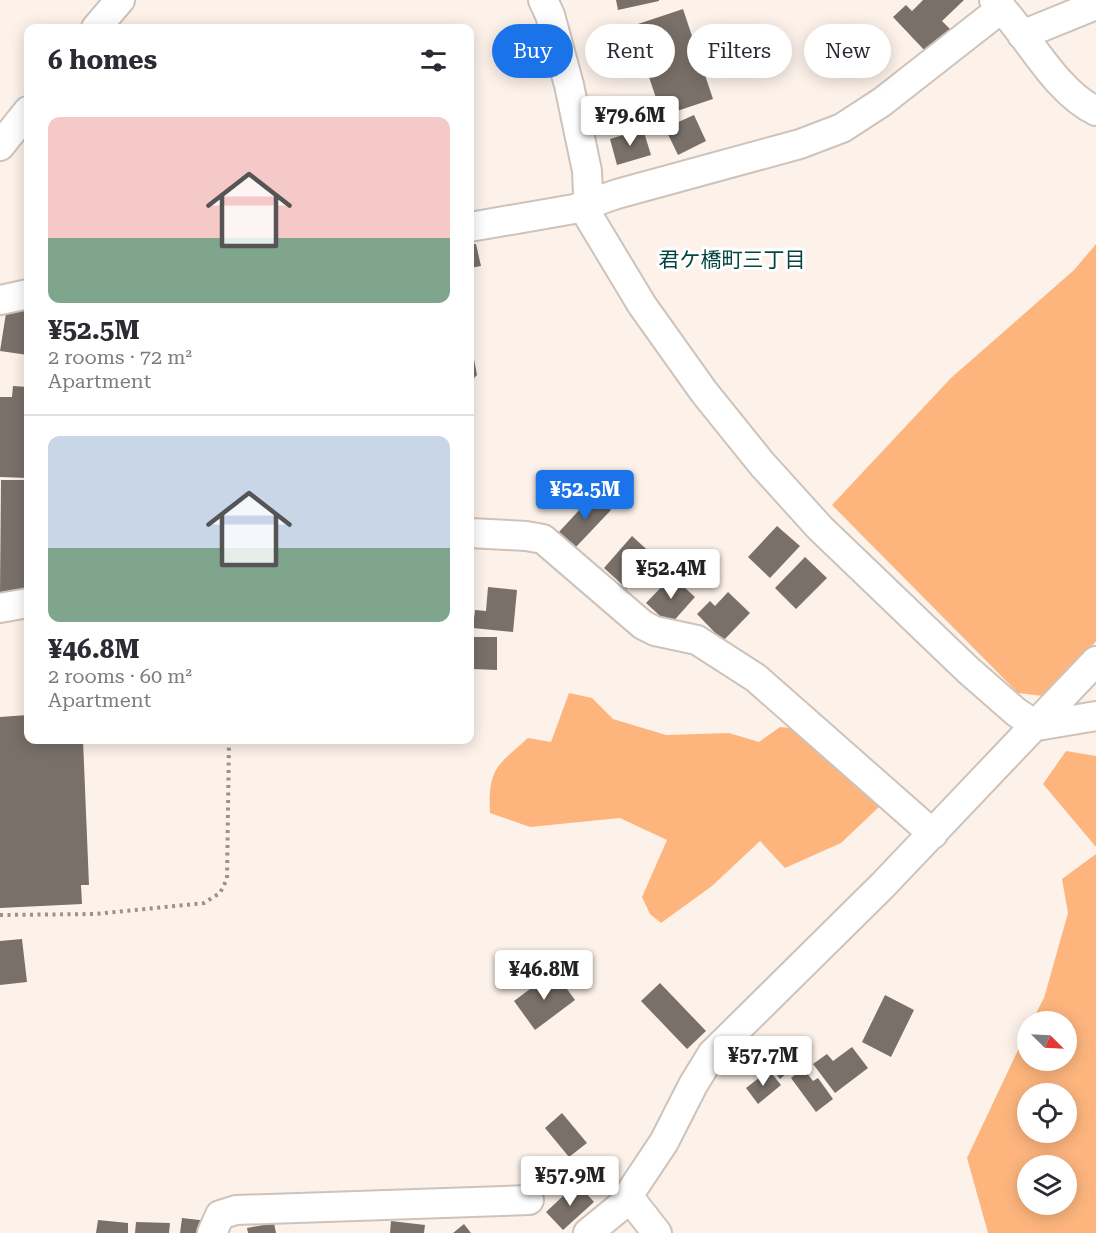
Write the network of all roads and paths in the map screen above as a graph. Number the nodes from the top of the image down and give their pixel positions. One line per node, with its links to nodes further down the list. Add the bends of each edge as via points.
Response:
1 (120, 0): 5 (street)
2 (543, 0): 10 (street, via 569,85 587,171)
3 (998, 4): 6 (street); 10 (street, via 882,102 842,128 801,144)
4 (1096, 4): 6 (street)
5 (99, 24)
6 (1022, 35): 7 (street, via 1085,106)
7 (1096, 111)
8 (24, 116): 9 (street)
9 (0, 146)
10 (588, 204): 11 (street); 19 (street, via 589,217 642,305 762,464 820,528 968,670)
11 (474, 226)
12 (24, 295): 13 (street)
13 (0, 300)
14 (474, 533): 21 (street, via 543,539 643,625 697,640 719,652 756,678)
15 (24, 604): 16 (street)
16 (0, 608)
17 (1096, 662): 19 (street)
18 (1096, 716): 19 (street)
19 (1037, 726): 21 (street)
20 (229, 744): 22 (path, via 227,879 220,893 204,903 96,914)
21 (933, 834): 23 (street, via 712,1054 664,1142)
22 (0, 915)
23 (628, 1196): 26 (street); 27 (street)
24 (529, 1200): 25 (street, via 236,1210 220,1215)
25 (212, 1233)
26 (588, 1233)
27 (657, 1233)

